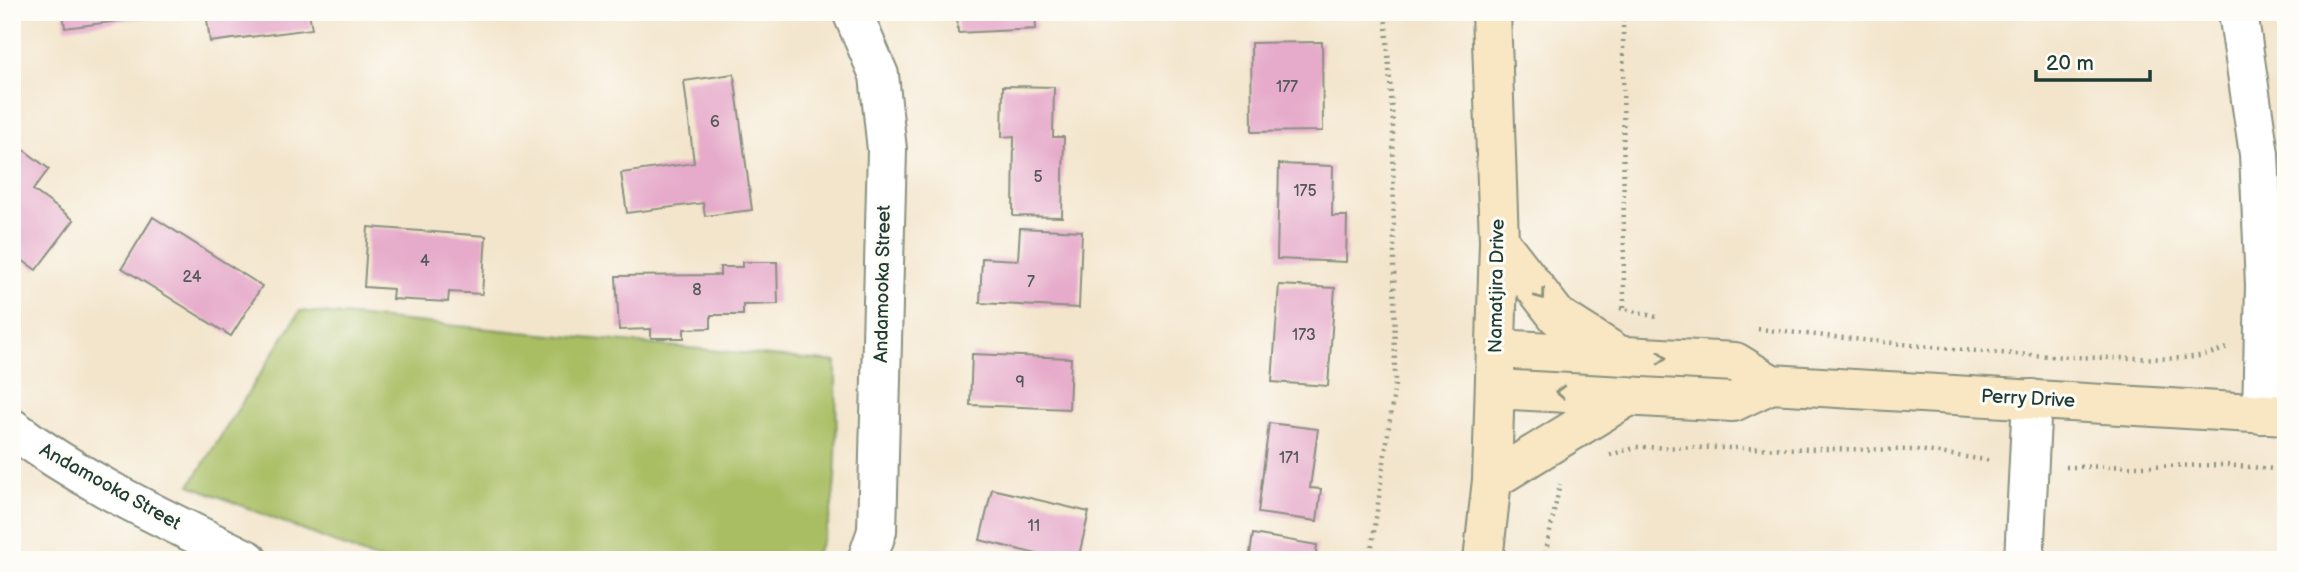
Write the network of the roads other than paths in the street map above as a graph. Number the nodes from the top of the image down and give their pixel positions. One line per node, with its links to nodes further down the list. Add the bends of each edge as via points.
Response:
1 (852, 12): 15 (street, Andamooka Street, via 879,75 887,150 877,531)
2 (1491, 12): 4 (street, Namatjira Drive)
3 (2238, 12): 11 (street, via 2259,154 2263,344)
4 (1499, 241): 5 (street, Namatjira Drive); 6 (street, one-way to 6, via 1557,316)
5 (1496, 349): 6 (street, Perry Drive); 8 (street, Namatjira Drive)
6 (1610, 350): 7 (street, Perry Drive, one-way to 7, via 1735,362)
7 (1770, 384): 9 (street, Perry Drive, via 1733,402); 10 (street, Perry Drive)
8 (1495, 389): 9 (street, Perry Drive, one-way to 8); 13 (street, Namatjira Drive)
9 (1629, 396): 13 (street)
10 (2032, 399): 11 (street, Perry Drive); 17 (street)
11 (2274, 414)
12 (12, 428): 14 (street, Andamooka Street, via 103,487)
13 (1492, 480): 16 (street, Namatjira Drive)
14 (248, 560)
15 (867, 560)
16 (1483, 560)
17 (2024, 560)

